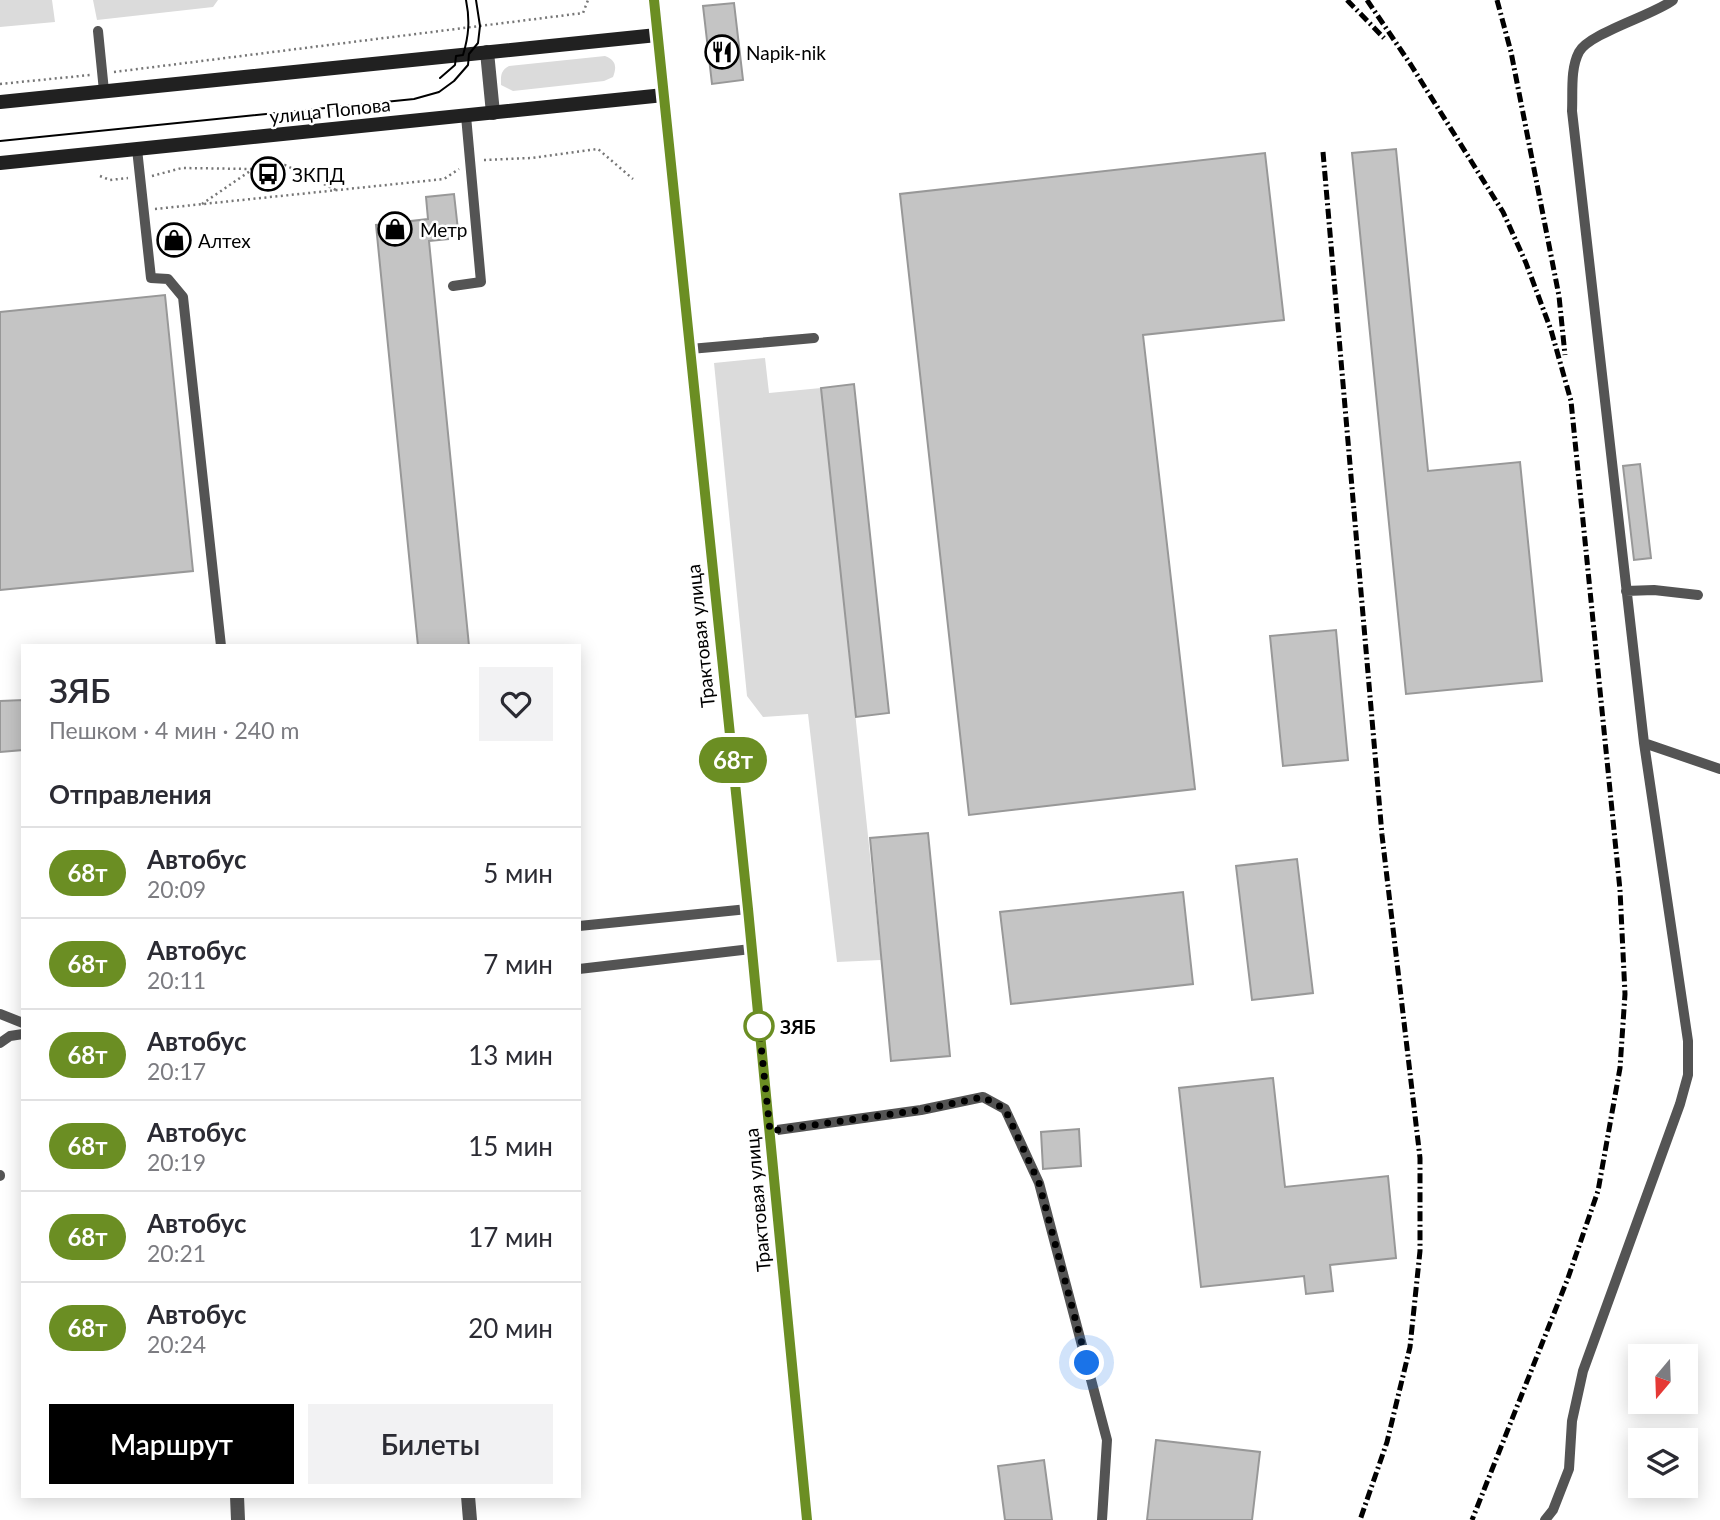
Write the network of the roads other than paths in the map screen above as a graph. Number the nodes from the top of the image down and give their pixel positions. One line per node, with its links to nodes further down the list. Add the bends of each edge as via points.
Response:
1 (654, 0): 4 (main road, Трактовая улица)
2 (1673, 0): 16 (lane, via 1580,50 1573,71 1572,111)
3 (98, 31): 6 (lane)
4 (657, 35): 5 (main road); 7 (main road, Трактовая улица)
5 (487, 52): 6 (main road); 9 (street)
6 (104, 91): 8 (main road)
7 (664, 95): 9 (main road, улица Попова); 15 (main road, Трактовая улица)
8 (0, 102)
9 (493, 113): 10 (main road, улица Попова)
10 (466, 116): 11 (main road, улица Попова); 13 (lane, via 481,282)
11 (137, 149): 12 (main road, улица Попова); 18 (lane, via 150,278 169,279 183,297)
12 (0, 163)
13 (453, 286)
14 (814, 338): 15 (lane)
15 (690, 349): 21 (main road, Трактовая улица)
16 (1626, 592): 17 (lane, via 1654,590); 19 (lane)
17 (1698, 596)
18 (221, 644)
19 (1644, 743): 20 (lane); 36 (lane, via 1688,1041 1688,1075 1583,1371 1572,1421 1569,1469)
20 (1720, 769)
21 (748, 909): 22 (lane); 23 (main road, Трактовая улица)
22 (581, 926)
23 (751, 950): 24 (lane); 29 (main road, Трактовая улица)
24 (581, 969)
25 (0, 1014): 26 (lane)
26 (21, 1022)
27 (21, 1034): 28 (lane)
28 (0, 1043)
29 (770, 1131): 34 (main road, Трактовая улица); 35 (lane, via 983,1097 1005,1109 1039,1183 1107,1440)
30 (237, 1498): 32 (street)
31 (468, 1498): 33 (street)
32 (238, 1520)
33 (470, 1520)
34 (807, 1520)
35 (1102, 1520)
36 (1545, 1520)

